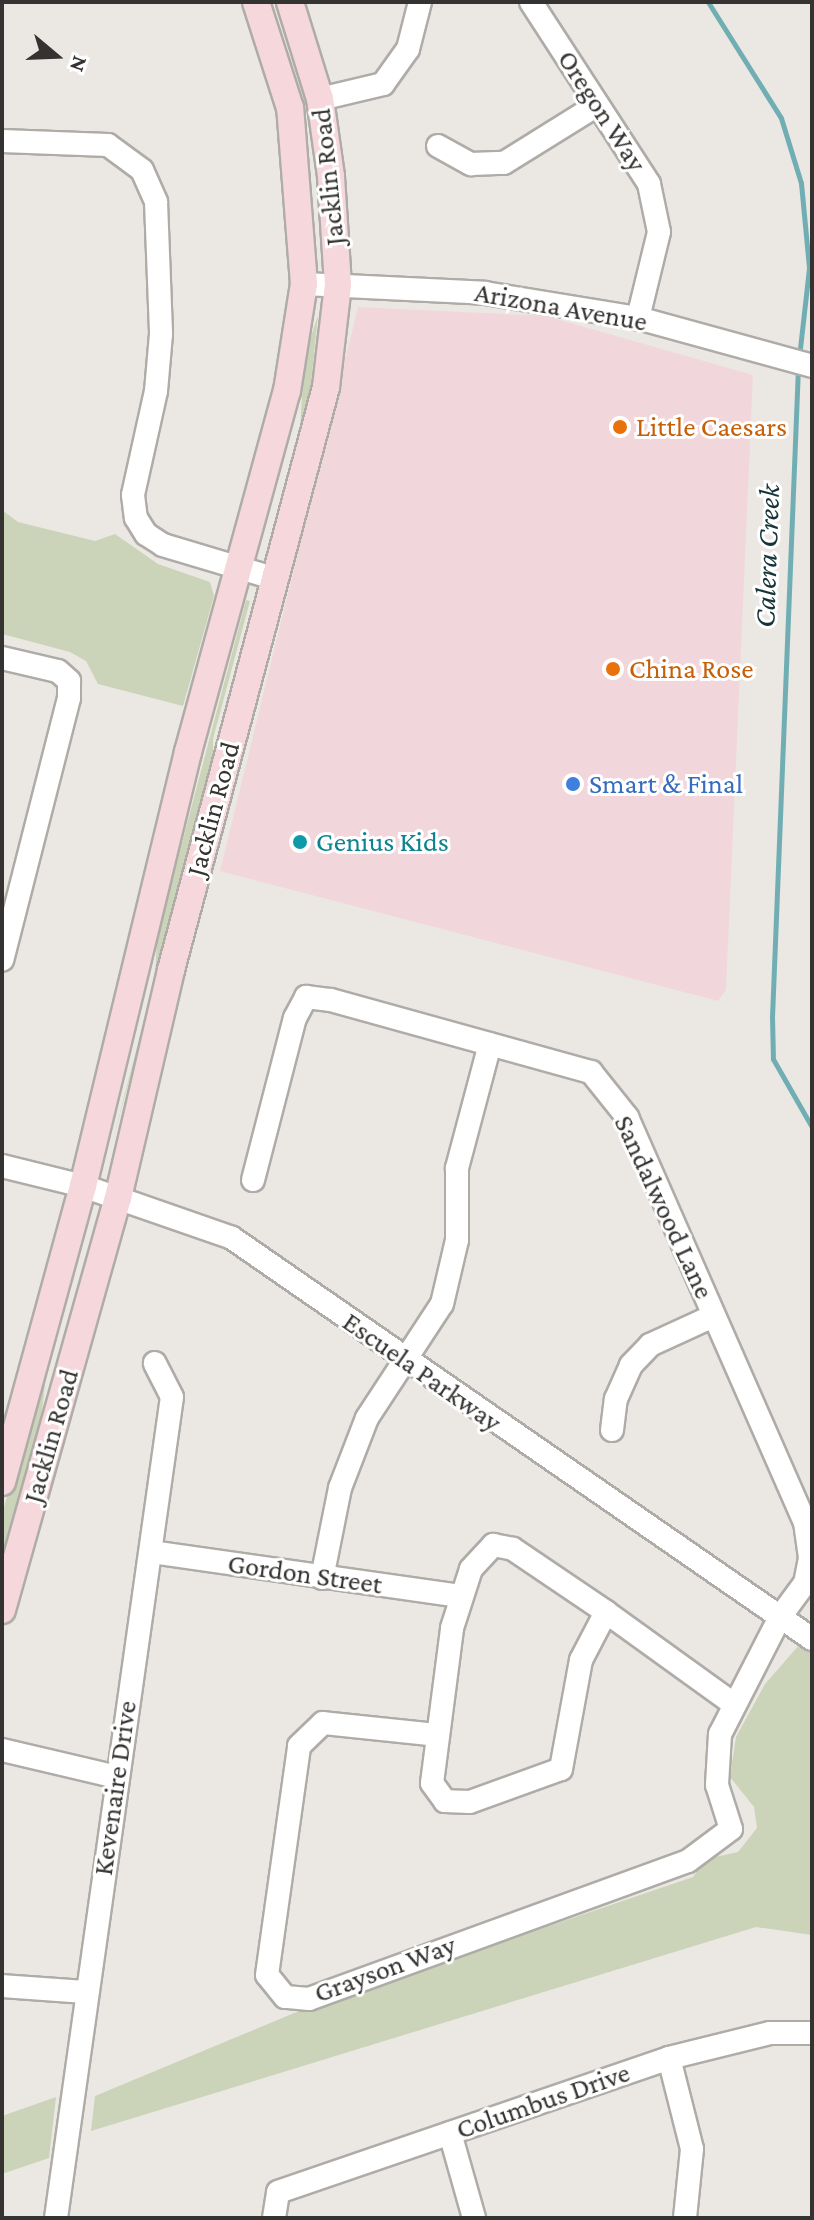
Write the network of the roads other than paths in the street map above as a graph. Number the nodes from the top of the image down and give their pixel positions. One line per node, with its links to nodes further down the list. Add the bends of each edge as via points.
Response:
1 (256, 2): 9 (main road, Jacklin Road, via 290,108)
2 (290, 2): 5 (main road, Jacklin Road)
3 (420, 2): 5 (street, via 408,49 383,84)
4 (531, 2): 6 (street, Oregon Way)
5 (320, 99): 10 (main road, Jacklin Road)
6 (597, 105): 8 (street, via 504,163 471,164); 11 (street, Oregon Way, via 649,184 659,232)
7 (2, 141): 13 (street, via 108,145 142,170 156,202 161,334 156,391 133,495 136,518 146,534 163,545)
8 (438, 146)
9 (304, 284): 10 (street, Arizona Avenue); 13 (main road, Jacklin Road, via 277,441)
10 (338, 285): 11 (street, Arizona Avenue, via 445,288); 14 (main road, Jacklin Road, via 326,387)
11 (638, 318): 12 (street, Arizona Avenue)
12 (812, 366)
13 (241, 570): 14 (street); 20 (main road, Jacklin Road, via 188,752)
14 (276, 579): 21 (main road, Jacklin Road, via 171,970)
15 (2, 658): 16 (street, via 58,671 69,681 69,698)
16 (2, 960)
17 (490, 1044): 19 (street, Sandalwood Lane, via 306,997 295,1018); 22 (street, Sandalwood Lane, via 591,1072 627,1117); 23 (street, via 457,1168 457,1240 442,1304)
18 (2, 1166): 20 (street, Escuela Parkway)
19 (253, 1180)
20 (83, 1186): 21 (street, Escuela Parkway); 26 (main road, Jacklin Road)
21 (118, 1198): 23 (street, Escuela Parkway, via 232,1238); 30 (main road, Jacklin Road)
22 (713, 1316): 25 (street, via 650,1345 631,1365 616,1399); 32 (street, Sandalwood Lane, via 807,1531 805,1583)
23 (403, 1361): 28 (street, via 361,1432 340,1488); 32 (street, Escuela Parkway)
24 (155, 1363): 27 (street, Kevenaire Drive, via 172,1397)
25 (612, 1430)
26 (2, 1482)
27 (151, 1552): 28 (street, Gordon Street); 37 (street, Kevenaire Drive)
28 (322, 1578): 29 (street, Gordon Street)
29 (460, 1596): 31 (street, via 484,1550 504,1544); 35 (street)
30 (2, 1610)
31 (606, 1612): 34 (street); 35 (street, via 581,1660 561,1769 470,1802 445,1801 432,1783)
32 (780, 1617): 33 (street, Escuela Parkway); 34 (street, Sandalwood Lane)
33 (812, 1639)
34 (732, 1703): 35 (street, Grayson Way, via 720,1734 717,1785 731,1829 688,1861 309,1999 285,1997 267,1975 299,1746 323,1723)
35 (437, 1735)
36 (2, 1750): 37 (street)
37 (117, 1777): 39 (street, Kevenaire Drive)
38 (2, 1986): 39 (street)
39 (85, 1992): 43 (street, Kevenaire Drive)
40 (812, 2033): 41 (street, Columbus Drive, via 770,2033)
41 (669, 2058): 42 (street, Columbus Drive); 46 (street, via 692,2149)
42 (450, 2133): 44 (street, Columbus Drive, via 278,2192); 45 (street)
43 (56, 2218)
44 (274, 2218)
45 (474, 2218)
46 (685, 2218)

